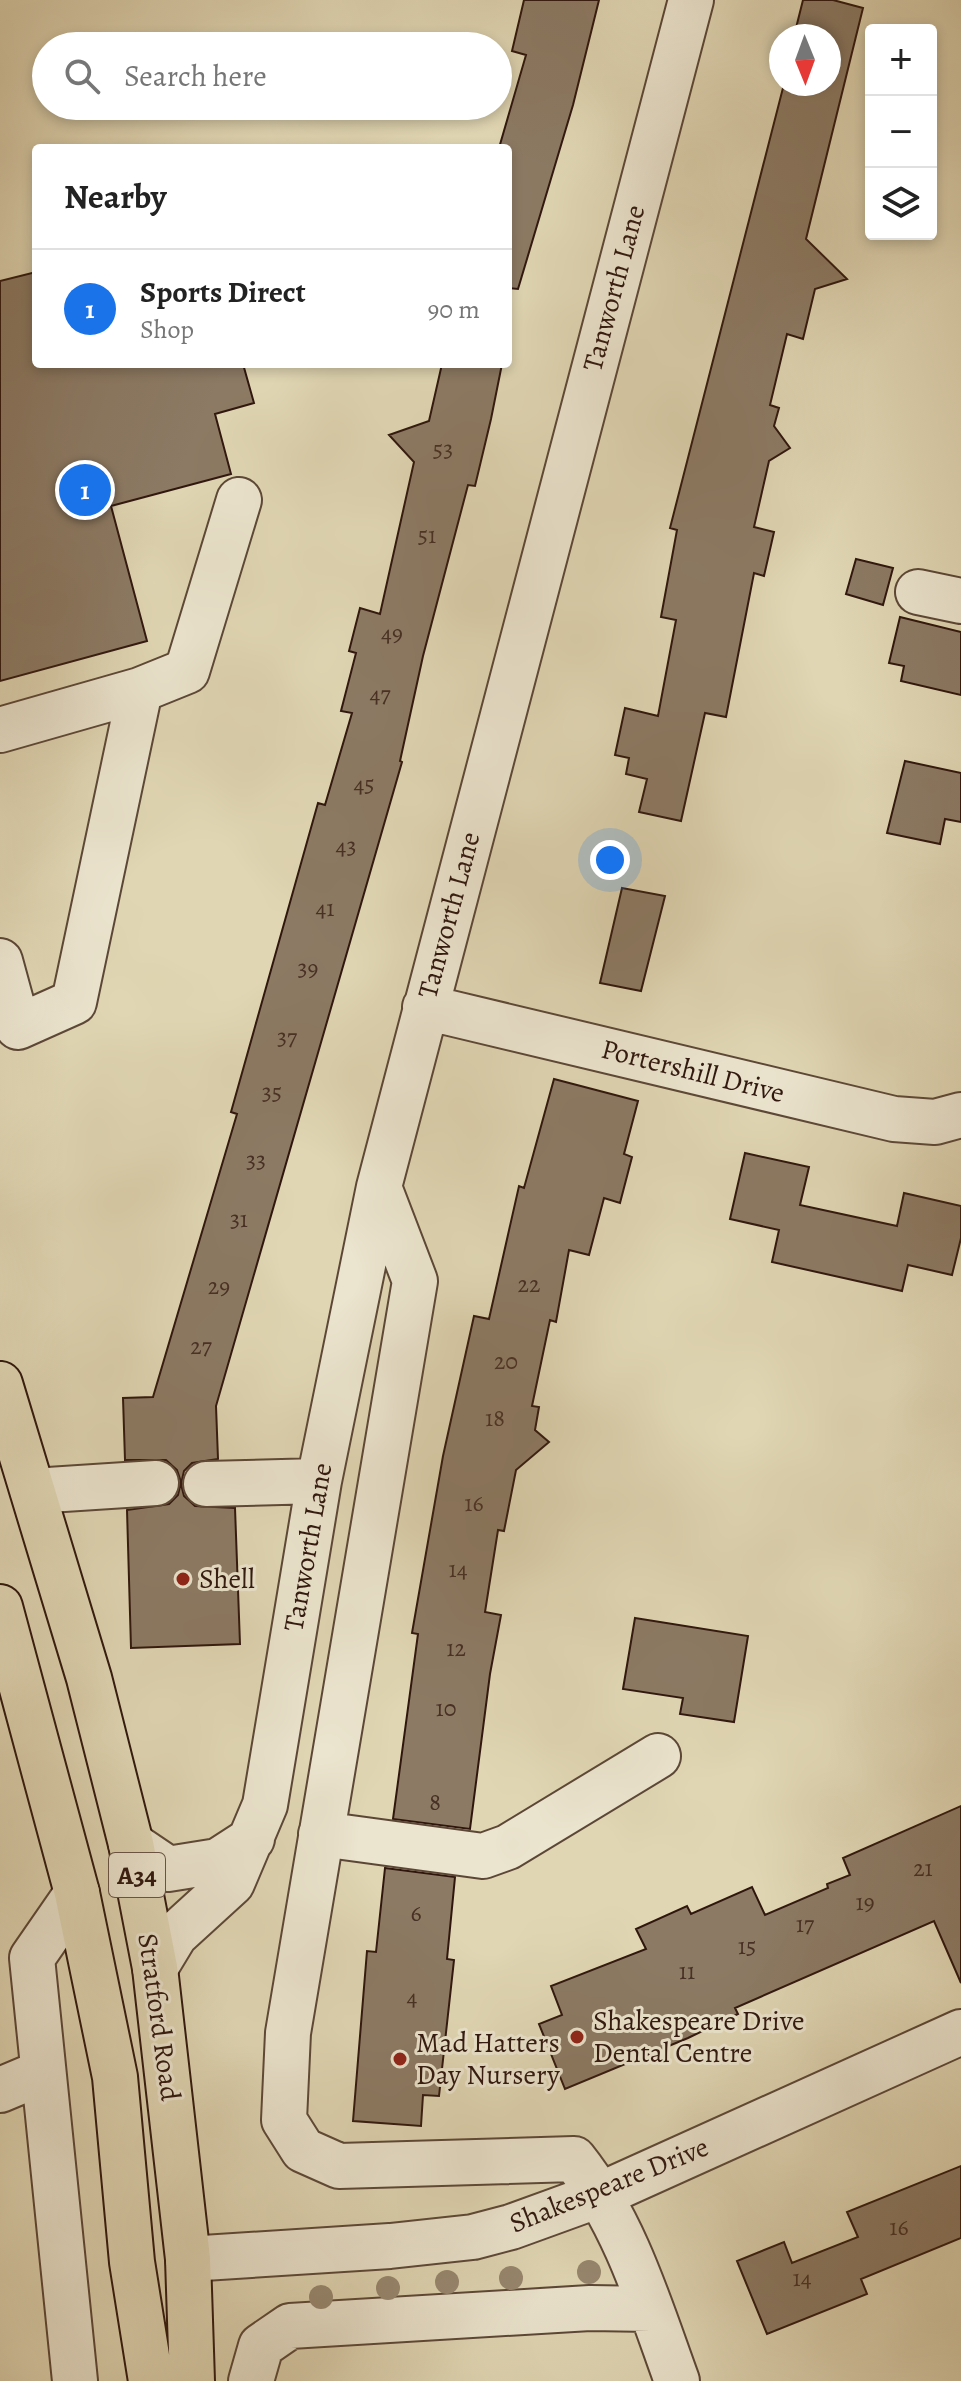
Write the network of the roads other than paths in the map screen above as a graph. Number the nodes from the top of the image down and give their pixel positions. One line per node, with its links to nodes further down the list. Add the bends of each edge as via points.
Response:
1 (691, 0): 8 (street, Tanworth Lane)
2 (239, 500): 5 (street, via 187,671)
3 (918, 592): 4 (street)
4 (961, 601)
5 (140, 690): 6 (street); 7 (street, via 74,1002 18,1027)
6 (0, 730)
7 (0, 961)
8 (425, 1007): 9 (street, Portershill Drive, via 894,1119 935,1122); 10 (street, Tanworth Lane)
9 (961, 1115)
10 (379, 1187): 12 (street, Tanworth Lane); 18 (street, via 415,1281)
11 (0, 1384): 15 (highway, Stratford Road / A34)
12 (319, 1481): 14 (street); 19 (street, Tanworth Lane, via 265,1805)
13 (156, 1483): 15 (street)
14 (206, 1484)
15 (33, 1491): 20 (highway, Stratford Road / A34)
16 (0, 1607): 21 (highway, Stratford Road / A34)
17 (658, 1756): 18 (street, via 508,1847 483,1856)
18 (321, 1834): 26 (street, via 288,2033 284,2120 303,2150 339,2166 574,2159)
19 (252, 1839): 20 (street, via 218,1861 168,1869); 22 (street, Tanworth Lane, via 232,1883 175,1935)
20 (131, 1844): 22 (highway, Stratford Road / A34)
21 (77, 1893): 24 (street, via 32,1958); 28 (highway, Stratford Road / A34, via 115,2077)
22 (155, 1968): 27 (highway, Stratford Road / A34)
23 (961, 2032): 26 (street, Shakespeare Drive)
24 (43, 2072): 25 (street); 30 (street)
25 (0, 2090)
26 (602, 2194): 27 (street, Shakespeare Drive, via 473,2237); 29 (street)
27 (188, 2259): 28 (highway); 32 (highway, Stratford Road / A34)
28 (132, 2262): 31 (highway, Stratford Road / A34)
29 (651, 2309): 33 (street, via 290,2326 261,2346); 34 (street)
30 (75, 2381)
31 (151, 2381)
32 (192, 2381)
33 (251, 2381)
34 (677, 2381)

